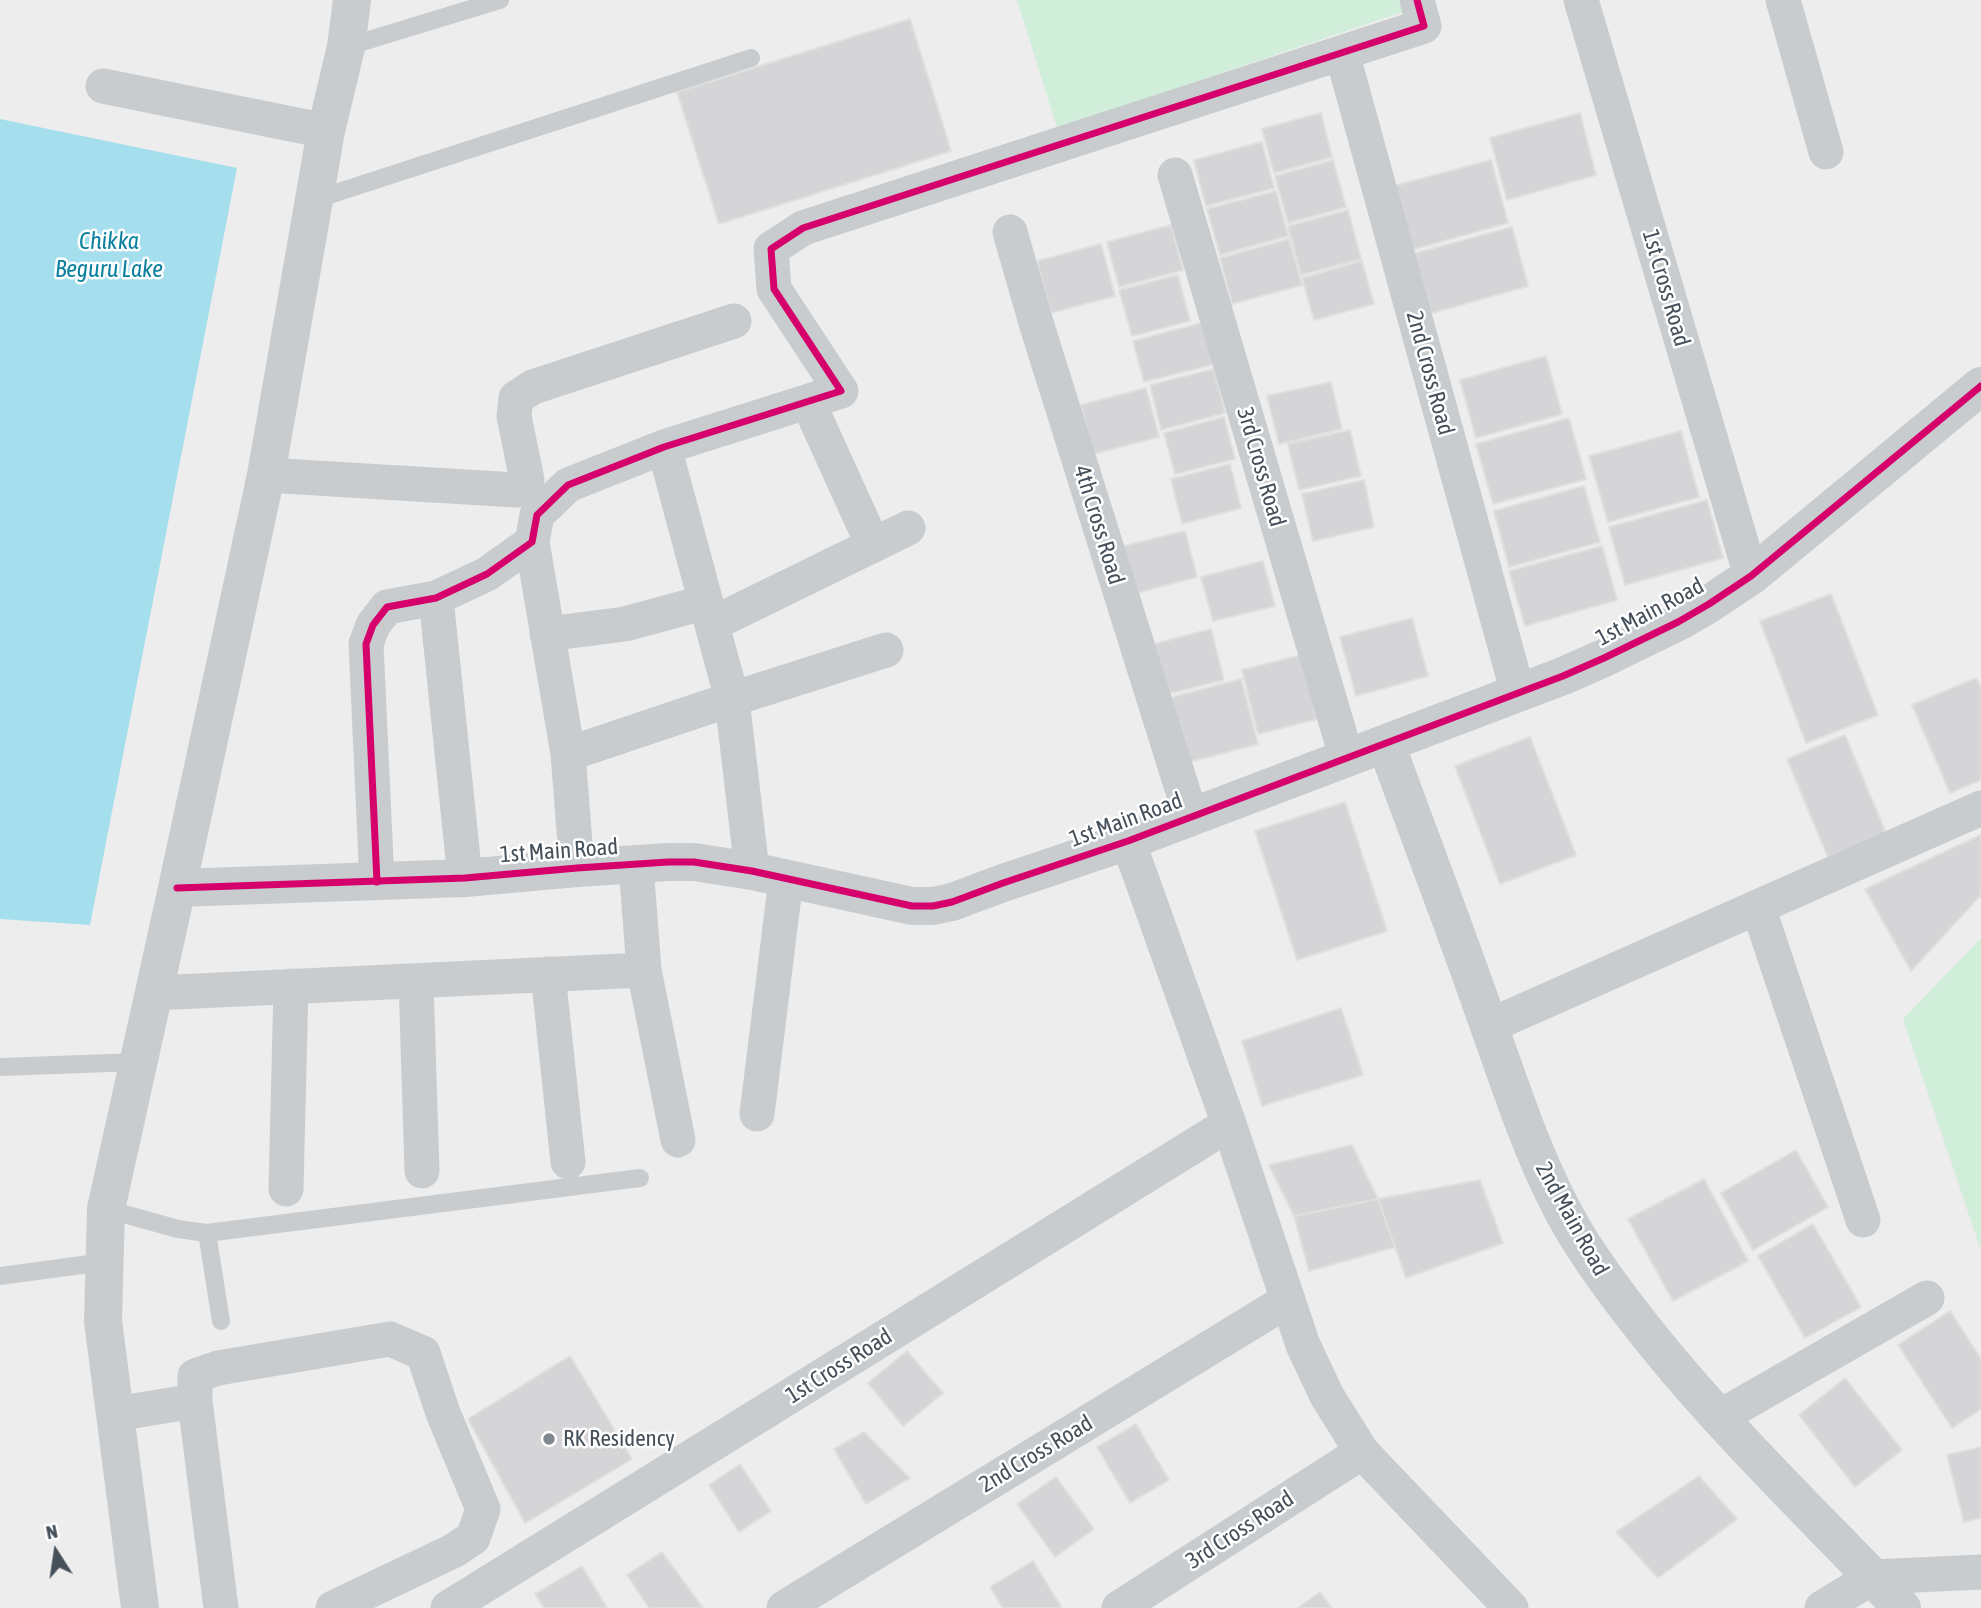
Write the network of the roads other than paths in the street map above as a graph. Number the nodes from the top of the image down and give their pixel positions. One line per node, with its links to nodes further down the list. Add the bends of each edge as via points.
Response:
1 (352, 0): 6 (street)
2 (500, 0): 6 (lane)
3 (1417, 0): 7 (street, via 1424,26)
4 (1581, 0): 23 (street, 1st Cross Road)
5 (1783, 0): 11 (street)
6 (346, 47): 10 (street)
7 (1342, 53): 17 (street, via 792,235 771,249 774,289 841,391); 28 (street, 2nd Cross Road)
8 (751, 58): 13 (lane)
9 (103, 86): 10 (street)
10 (326, 131): 13 (street)
11 (1826, 152)
12 (1175, 174): 32 (street, 3rd Cross Road)
13 (314, 200): 19 (street)
14 (1010, 232): 34 (street, 4th Cross Road)
15 (734, 321): 19 (street, via 533,387 516,398 514,416 527,480 516,490)
16 (1981, 386): 23 (street, 1st Main Road)
17 (808, 402): 18 (street); 22 (street)
18 (664, 447): 21 (street, via 568,485 537,515); 25 (street)
19 (266, 475): 41 (street)
20 (908, 527): 22 (street)
21 (531, 542): 24 (street, via 487,575); 26 (street)
22 (873, 545): 25 (street)
23 (1751, 576): 28 (street, 1st Main Road, via 1655,633)
24 (436, 598): 39 (street); 40 (street, via 387,607 366,644)
25 (709, 613): 26 (street); 29 (street)
26 (547, 634): 31 (street)
27 (886, 650): 29 (street)
28 (1518, 693): 30 (street, 1st Main Road)
29 (732, 699): 31 (street); 38 (street)
30 (1386, 744): 32 (street, 1st Main Road); 48 (street, 2nd Main Road)
31 (568, 754): 37 (street)
32 (1347, 759): 34 (street, 1st Main Road)
33 (1981, 808): 42 (street)
34 (1191, 817): 35 (street, 1st Main Road)
35 (1128, 841): 38 (street, 1st Main Road, via 933,905 912,906); 52 (street)
36 (636, 865): 37 (street, 1st Main Road); 38 (street, 1st Main Road, via 694,862); 43 (street)
37 (577, 868): 39 (street, 1st Main Road)
38 (769, 875): 51 (street)
39 (466, 878): 40 (street, 1st Main Road)
40 (377, 882): 41 (street, 1st Main Road)
41 (177, 888): 47 (street)
42 (1758, 906): 48 (street); 59 (street)
43 (644, 970): 44 (street); 53 (street)
44 (548, 974): 45 (street); 54 (street)
45 (416, 981): 46 (street); 55 (street)
46 (291, 986): 47 (street); 57 (street)
47 (153, 993): 49 (street)
48 (1489, 1026): 68 (street, 2nd Main Road, via 1528,1137 1572,1227 1639,1325)
49 (138, 1062): 50 (lane); 58 (street)
50 (0, 1067)
51 (758, 1114)
52 (1229, 1124): 64 (street); 74 (street, 1st Cross Road)
53 (678, 1140)
54 (568, 1162)
55 (422, 1171)
56 (640, 1178): 60 (lane)
57 (286, 1189)
58 (106, 1209): 60 (lane); 61 (street)
59 (1863, 1220)
60 (207, 1233): 65 (lane)
61 (104, 1262): 62 (lane); 67 (street, via 103,1321)
62 (0, 1276)
63 (1927, 1298): 68 (street)
64 (1288, 1300): 69 (street, via 1321,1383); 78 (street, 2nd Cross Road)
65 (221, 1321)
66 (195, 1401): 67 (street); 70 (street, via 195,1376 218,1368 390,1339 423,1353 483,1509 473,1538); 76 (street)
67 (115, 1414): 75 (street)
68 (1718, 1418): 72 (street, 2nd Main Road)
69 (1362, 1452): 73 (street); 79 (street, 3rd Cross Road)
70 (421, 1566): 74 (street); 77 (street)
71 (1981, 1572): 72 (street)
72 (1873, 1577): 80 (street); 81 (street, 2nd Main Road)
73 (1494, 1603)
74 (451, 1606)
75 (140, 1608)
76 (221, 1608)
77 (333, 1608)
78 (784, 1608)
79 (1119, 1608)
80 (1822, 1608)
81 (1902, 1608)

